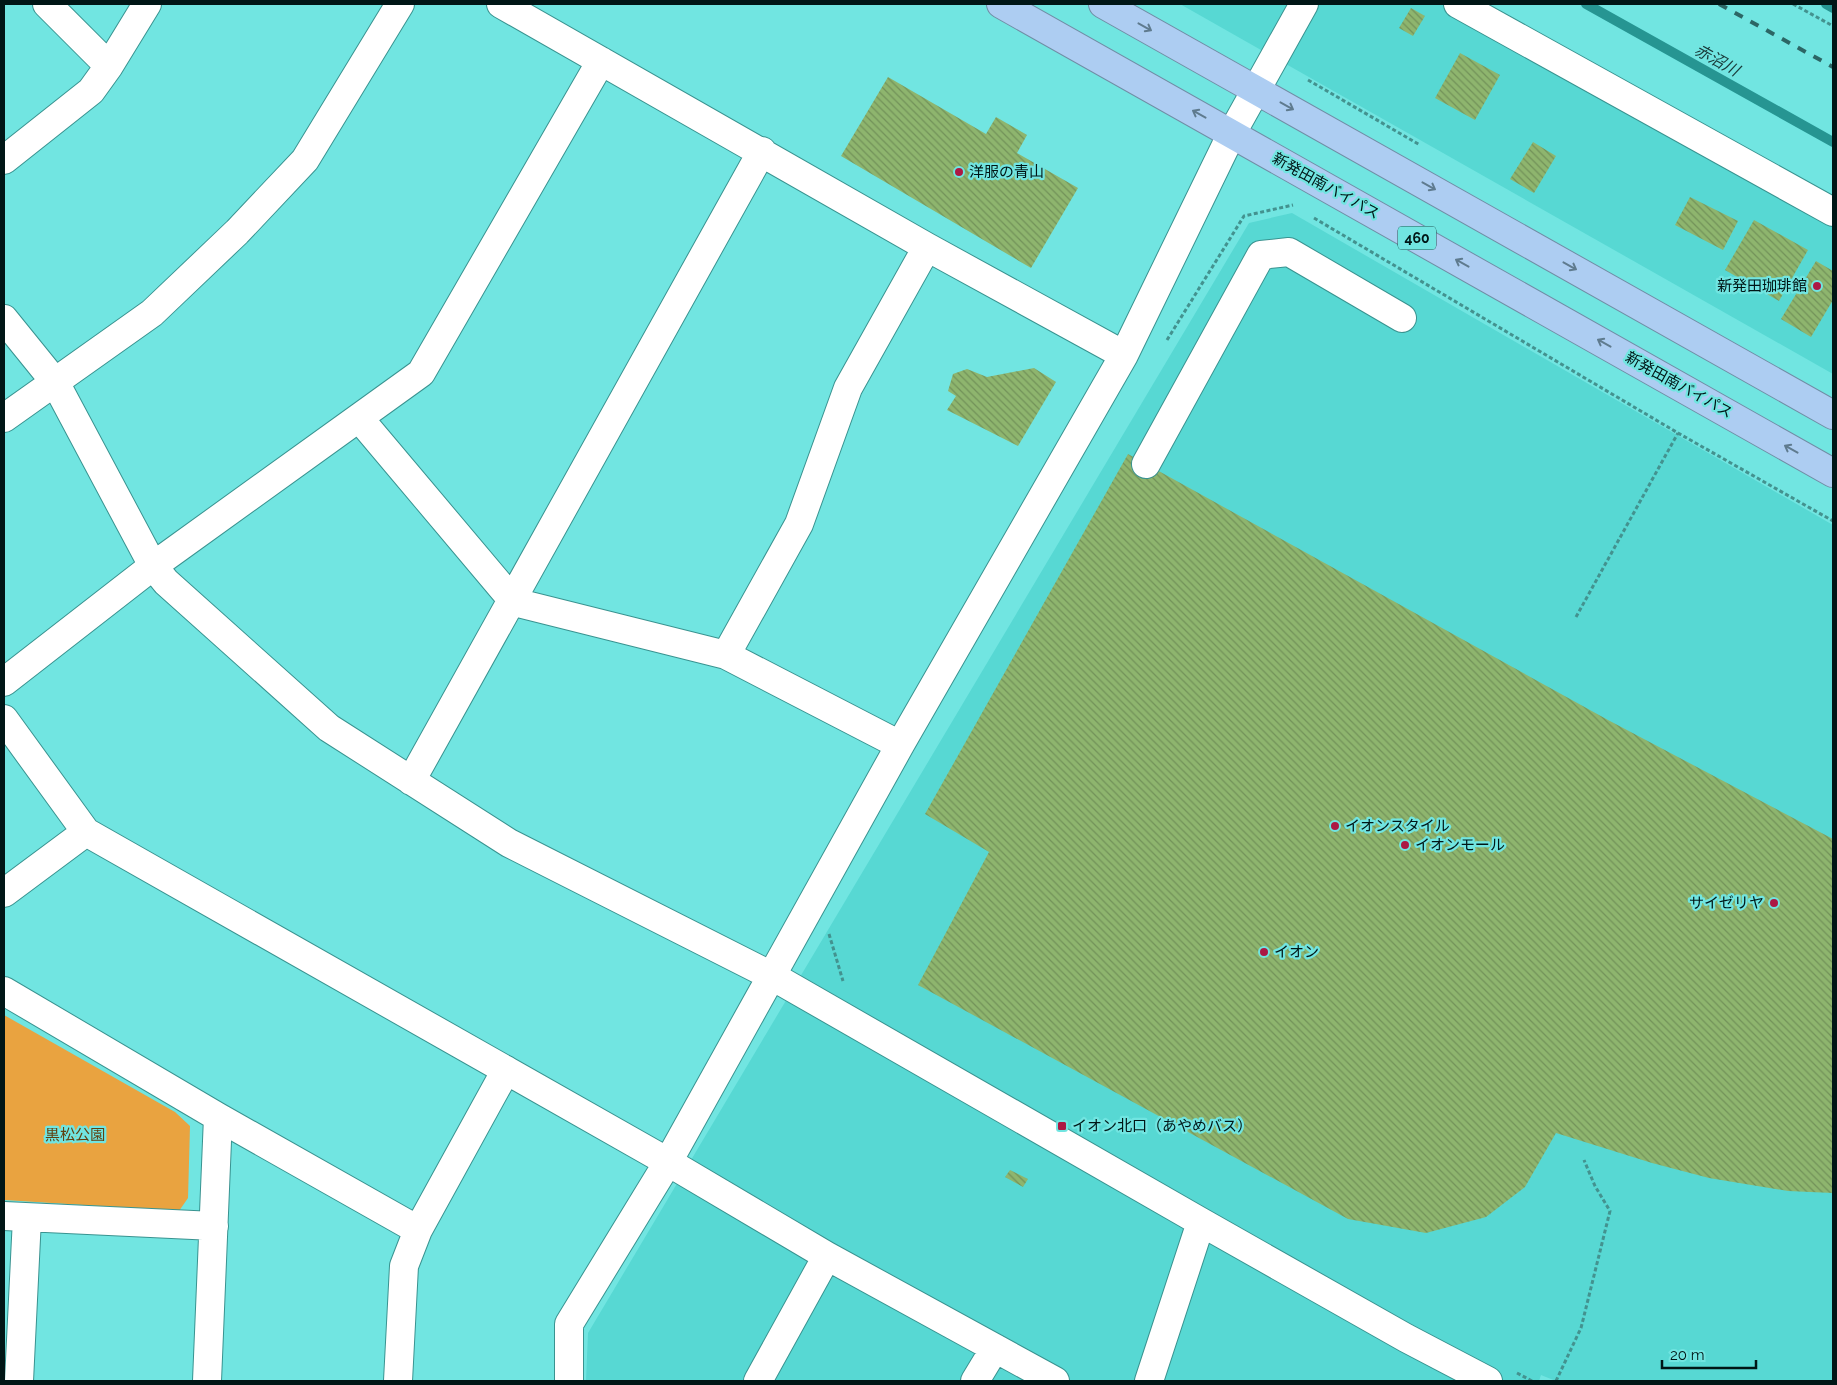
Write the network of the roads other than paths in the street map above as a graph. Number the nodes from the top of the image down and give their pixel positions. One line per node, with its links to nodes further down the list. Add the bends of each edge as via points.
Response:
1 (47, 4): 10 (street)
2 (147, 4): 10 (street)
3 (400, 4): 20 (street, via 305,160 237,232 152,313)
4 (501, 4): 9 (street)
5 (1001, 4): 12 (highway, 新発田南バイパス / 460, one-way to 5)
6 (1102, 4): 11 (highway, one-way to 11)
7 (1304, 4): 11 (street)
8 (1458, 4): 15 (street)
9 (601, 61): 13 (street); 23 (street, via 421,373)
10 (109, 66): 14 (street, via 91,91)
11 (1257, 89): 12 (street); 21 (highway, one-way to 21)
12 (1232, 133): 19 (street); 25 (highway, 新発田南バイパス / 460, one-way to 12)
13 (762, 151): 16 (street); 27 (street)
14 (4, 160)
15 (1833, 212)
16 (927, 247): 19 (street); 28 (street, via 848,388 799,524)
17 (1402, 318): 24 (street, via 1289,252 1261,255)
18 (4, 319): 20 (street)
19 (1124, 355): 31 (street)
20 (55, 382): 22 (street); 26 (street)
21 (1833, 415)
22 (4, 418)
23 (359, 418): 26 (street); 27 (street)
24 (1146, 464)
25 (1833, 473)
26 (153, 566): 29 (street); 32 (street, via 166,582 329,728)
27 (512, 600): 28 (street); 32 (street)
28 (726, 656): 31 (street)
29 (4, 682)
30 (4, 719): 33 (street)
31 (900, 745): 35 (street)
32 (411, 780): 35 (street, via 510,843)
33 (86, 832): 34 (street); 37 (street)
34 (4, 894)
35 (772, 976): 39 (street); 41 (street)
36 (4, 991): 38 (street)
37 (506, 1070): 39 (street); 43 (street)
38 (218, 1117): 42 (street); 43 (street)
39 (668, 1162): 44 (street); 49 (street, via 569,1324)
40 (16, 1217): 42 (street); 46 (street)
41 (1201, 1222): 53 (street); 54 (street)
42 (214, 1226): 47 (street)
43 (418, 1230): 48 (street, via 404,1266)
44 (828, 1256): 45 (street); 50 (street)
45 (995, 1348): 51 (street); 52 (street)
46 (19, 1381)
47 (207, 1381)
48 (398, 1381)
49 (569, 1381)
50 (758, 1381)
51 (975, 1381)
52 (1055, 1381)
53 (1149, 1381)
54 (1488, 1381)

